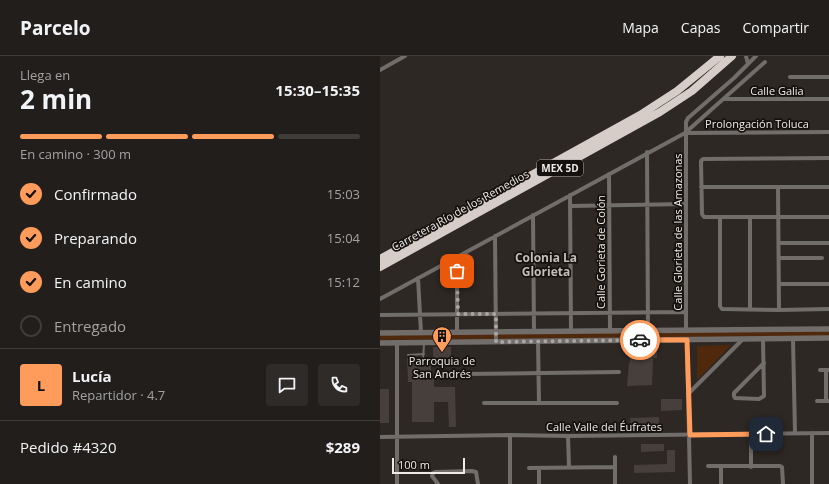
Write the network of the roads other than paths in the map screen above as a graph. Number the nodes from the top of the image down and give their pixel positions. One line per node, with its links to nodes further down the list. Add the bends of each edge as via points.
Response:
1 (406, 56): 8 (street)
2 (720, 56): 37 (highway, Carretera Río de los Remedios / MEX 5D, via 677,92 640,115)
3 (732, 56): 38 (highway, Carretera Río de los Remedios / MEX 5D, via 692,90 660,112)
4 (746, 56): 7 (street)
5 (756, 56): 7 (street)
6 (765, 62): 11 (street)
7 (748, 64): 14 (street, via 688,118)
8 (380, 70)
9 (790, 77): 10 (street)
10 (829, 77)
11 (725, 99): 12 (street, Calle Galia); 14 (street)
12 (829, 99)
13 (829, 132): 14 (street, Prolongación Toluca)
14 (685, 133): 15 (street); 22 (street, Calle Glorieta de las Amazonas)
15 (647, 152): 17 (street); 25 (street)
16 (829, 158): 18 (street, via 703,158)
17 (609, 174): 21 (street); 24 (street, Calle Gorieta de Colón)
18 (701, 187): 19 (street); 27 (street, via 703,216)
19 (778, 187): 20 (street); 29 (street)
20 (829, 187)
21 (570, 195): 23 (street); 26 (street)
22 (686, 204): 25 (street); 48 (street, Calle Glorieta de las Amazonas)
23 (571, 206): 24 (street); 50 (street)
24 (609, 206): 25 (street); 46 (street, Calle Gorieta de Colón)
25 (647, 206): 47 (street)
26 (533, 215): 31 (street); 49 (street)
27 (720, 217): 28 (street); 43 (street, via 721,307 724,310)
28 (750, 217): 29 (street); 43 (street)
29 (779, 217): 30 (street); 33 (street)
30 (829, 217)
31 (495, 236): 34 (street); 52 (street)
32 (829, 243): 33 (street)
33 (779, 244): 35 (street)
34 (457, 257): 39 (street); 51 (street)
35 (779, 258): 36 (street); 40 (street)
36 (822, 258)
37 (380, 259)
38 (380, 267)
39 (418, 278): 42 (street); 53 (street)
40 (779, 284): 41 (street); 44 (street)
41 (829, 284)
42 (380, 299)
43 (750, 309): 44 (street)
44 (779, 310): 45 (street)
45 (829, 310)
46 (610, 312): 47 (street); 50 (street); 58 (street, Calle Gorieta de Colón)
47 (648, 312): 48 (street); 59 (street)
48 (686, 312): 56 (street, Calle Glorieta de las Amazonas)
49 (534, 313): 50 (street); 52 (street); 62 (street)
50 (572, 313): 57 (street)
51 (458, 314): 52 (street); 53 (street); 60 (street)
52 (496, 314): 61 (street)
53 (420, 315): 54 (street); 64 (street)
54 (380, 316)
55 (829, 329): 56 (street)
56 (686, 330): 59 (street)
57 (571, 331): 58 (street); 62 (street)
58 (610, 331): 59 (street)
59 (648, 331)
60 (458, 332): 61 (street); 64 (street)
61 (496, 332): 62 (street); 73 (street)
62 (534, 332)
63 (380, 333): 64 (street)
64 (421, 333)
65 (829, 338): 68 (street)
66 (743, 339): 67 (street); 69 (street); 84 (street)
67 (763, 339): 68 (street); 78 (street)
68 (794, 339): 90 (street)
69 (687, 340): 70 (street); 84 (street)
70 (538, 341): 73 (street); 81 (street)
71 (397, 342): 72 (street); 74 (street); 98 (street)
72 (424, 342): 73 (street); 75 (lane)
73 (496, 342)
74 (380, 343)
75 (424, 354): 76 (lane); 77 (lane)
76 (408, 355)
77 (423, 361)
78 (764, 363): 78 (street, via 763,397 735,398 734,393)
79 (820, 370): 80 (street)
80 (828, 370): 85 (street)
81 (538, 372): 82 (street); 83 (street); 89 (street)
82 (619, 372)
83 (463, 374)
84 (688, 394): 95 (street)
85 (827, 401): 87 (street)
86 (617, 402): 89 (street)
87 (817, 402)
88 (484, 403): 89 (street)
89 (539, 403)
90 (795, 433): 91 (street, Calle Valle del Éufrates); 93 (street, Calle Valle del Éufrates)
91 (812, 433): 92 (street, Calle Valle del Éufrates); 116 (street)
92 (829, 433)
93 (751, 434): 95 (street, Calle Valle del Éufrates); 102 (street)
94 (510, 435): 96 (street, Calle Valle del Éufrates); 98 (street, Calle Valle del Éufrates); 110 (street)
95 (690, 435): 96 (street, Calle Valle del Éufrates); 113 (street)
96 (568, 436): 106 (street)
97 (380, 437): 98 (street, Calle Valle del Éufrates)
98 (397, 437): 107 (street)
99 (615, 458): 103 (street)
100 (708, 466): 101 (street)
101 (721, 466): 102 (street); 114 (street)
102 (751, 466): 115 (street, via 782,467)
103 (615, 467): 106 (street); 112 (street)
104 (529, 468): 105 (street)
105 (539, 468): 106 (street); 111 (street)
106 (569, 468)
107 (397, 484)
108 (438, 484): 109 (street, via 432,476 435,472 472,471 477,473)
109 (478, 484)
110 (510, 484)
111 (539, 484)
112 (616, 484)
113 (690, 484)
114 (721, 484)
115 (783, 484)
116 (812, 484)

